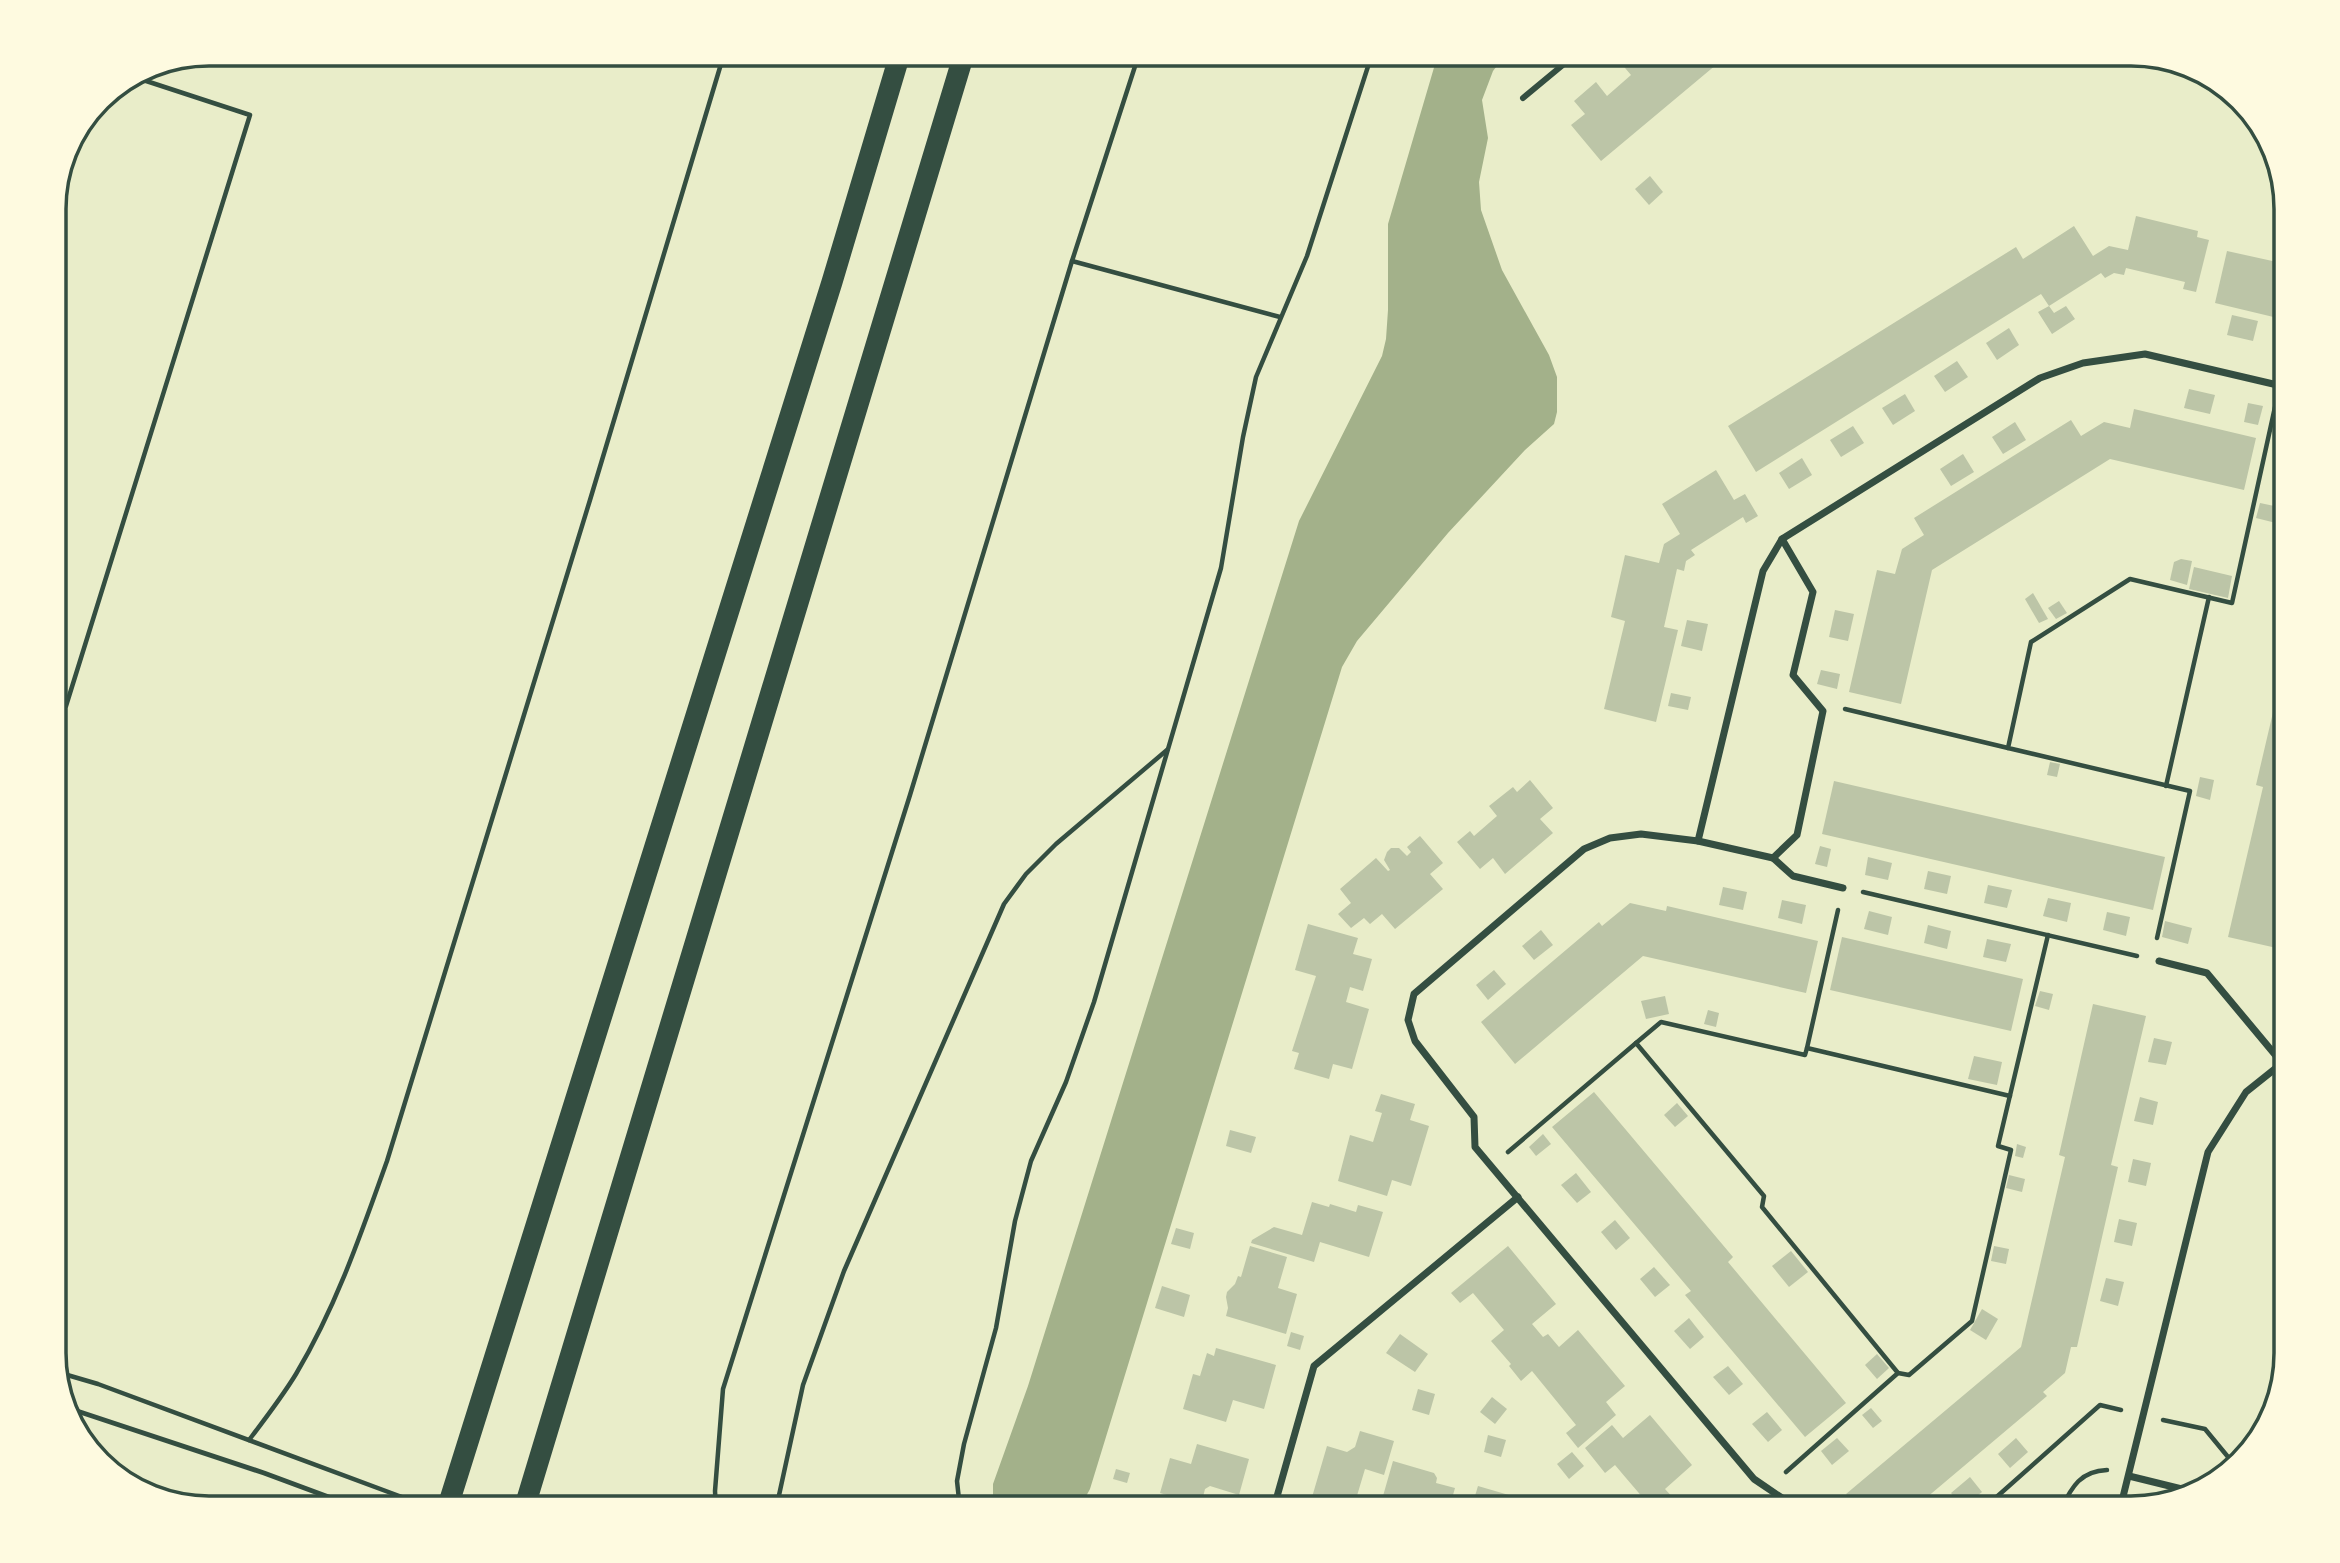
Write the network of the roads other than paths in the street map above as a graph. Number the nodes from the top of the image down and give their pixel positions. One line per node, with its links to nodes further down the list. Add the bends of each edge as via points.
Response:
1 (896, 66): 18 (highway)
2 (960, 66): 19 (highway)
3 (1562, 66): 4 (street)
4 (1523, 98)
5 (2274, 385): 6 (street, via 2145,354 2083,363 2040,378)
6 (1782, 539): 7 (street, via 1763,571); 8 (street, via 1813,592 1793,676 1823,711 1797,835)
7 (1698, 841): 8 (street); 13 (street, via 1641,834 1610,838 1584,849 1414,994 1408,1020 1415,1041 1474,1117 1475,1147)
8 (1773, 859): 9 (street, via 1793,876)
9 (1843, 888)
10 (2155, 960): 11 (street, via 2207,973)
11 (2274, 1050)
12 (2274, 1069): 15 (street, via 2246,1092 2208,1152)
13 (1518, 1197): 20 (street, via 1314,1366); 21 (street, via 1754,1479)
14 (79, 1412): 17 (lane)
15 (2129, 1475): 16 (street); 22 (street)
16 (2179, 1488)
17 (326, 1496)
18 (451, 1496)
19 (528, 1496)
20 (1277, 1496)
21 (1779, 1496)
22 (2123, 1496)

